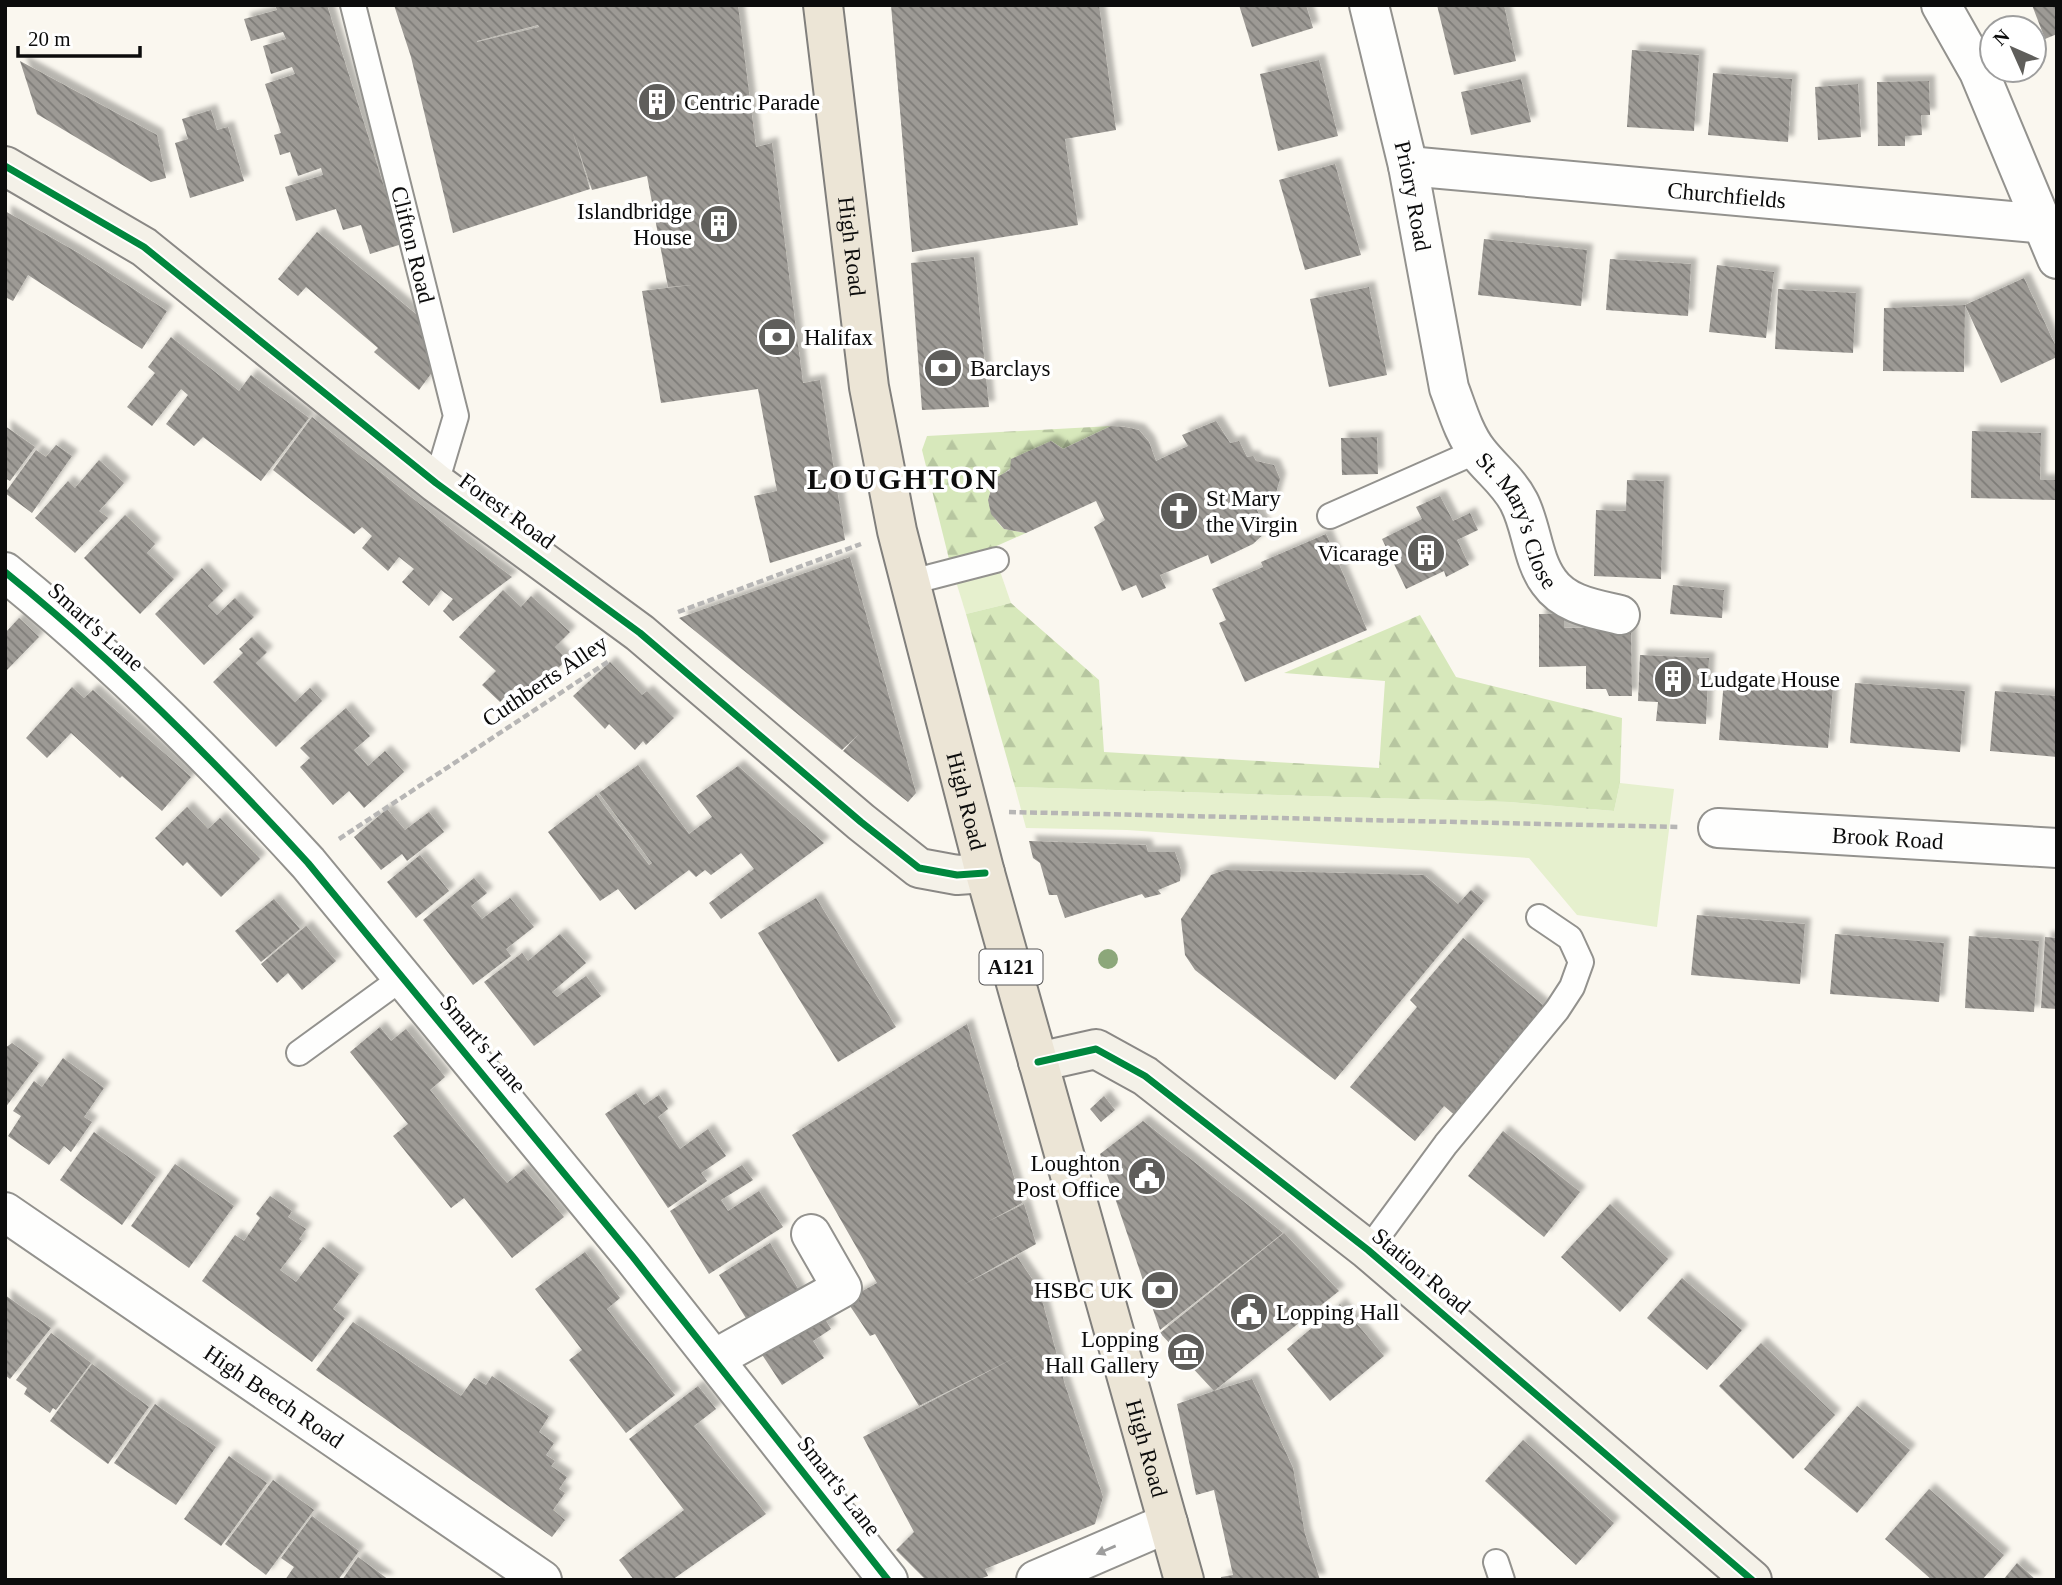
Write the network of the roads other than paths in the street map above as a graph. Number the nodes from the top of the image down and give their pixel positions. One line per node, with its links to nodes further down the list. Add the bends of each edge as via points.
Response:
1 (353, 5): 10 (lane, Clifton Road, via 456,416)
2 (823, 5): 14 (main road, High Road / A121, via 869,387)
3 (1369, 5): 6 (street, Priory Road)
4 (1941, 5): 7 (street, via 1979,72)
5 (5, 166): 10 (street, Forest Road, via 144,247)
6 (1408, 166): 7 (street, Churchfields); 8 (street, Priory Road)
7 (2051, 241)
8 (1449, 388): 9 (street, St. Mary's Close)
9 (1477, 451): 11 (lane); 15 (street, St. Mary's Close, via 1518,500 1549,584 1577,605)
10 (436, 483): 18 (street, Forest Road, via 640,633 919,868 957,875)
11 (1330, 516)
12 (996, 560): 14 (lane)
13 (5, 572): 20 (street, Smart's Lane, via 155,706 251,802 308,863)
14 (911, 582): 18 (main road, High Road / A121)
15 (1620, 615)
16 (1718, 828): 17 (street, Brook Road)
17 (2057, 848)
18 (985, 873): 22 (main road, High Road / A121)
19 (1539, 917): 25 (lane, via 1570,938 1581,962 1572,987)
20 (402, 978): 21 (lane); 26 (street, Smart's Lane)
21 (299, 1053)
22 (1038, 1062): 25 (street, Station Road, via 1096,1049 1145,1076); 27 (main road, High Road / A121)
23 (5, 1212): 28 (street, High Beech Road)
24 (811, 1234): 26 (street, via 842,1288)
25 (1368, 1250): 32 (street, Station Road)
26 (714, 1359): 29 (street, Smart's Lane)
27 (1168, 1523): 30 (street, one-way to 30); 31 (main road, High Road / A121)
28 (542, 1580)
29 (888, 1580)
30 (1036, 1580)
31 (1184, 1580)
32 (1752, 1580)

